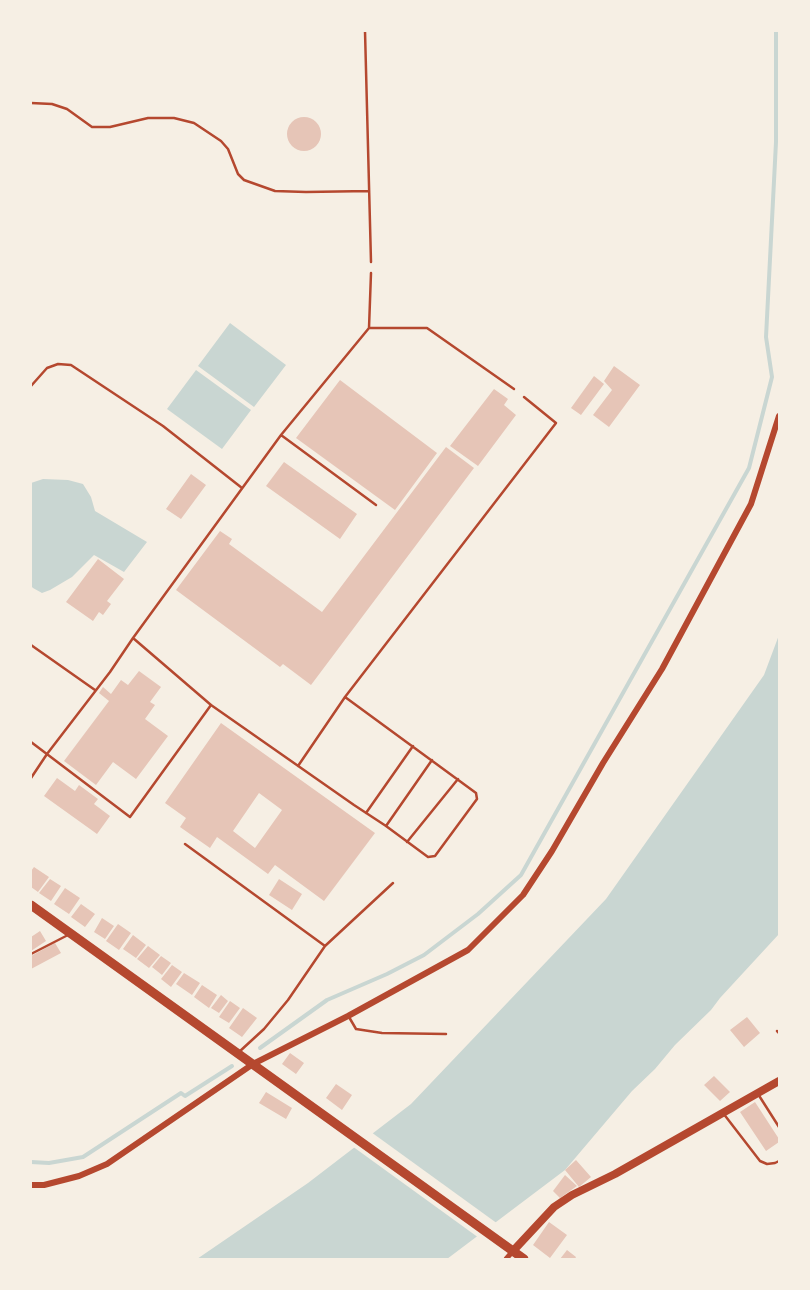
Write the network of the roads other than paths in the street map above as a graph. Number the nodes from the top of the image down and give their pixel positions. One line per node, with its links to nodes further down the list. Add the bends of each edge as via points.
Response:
1 (364, 31): 3 (lane)
2 (31, 103): 3 (lane, via 67,109 92,127 110,127 148,118 174,118 194,123 221,141 244,180 275,191)
3 (369, 191): 4 (lane)
4 (371, 262)
5 (371, 273): 6 (lane)
6 (370, 328): 8 (lane, via 427,328); 11 (lane)
7 (31, 386): 12 (lane, via 47,368 58,364 70,365 163,426)
8 (514, 389)
9 (524, 397): 17 (lane, via 556,422)
10 (779, 416): 35 (street, via 751,504 662,669 523,895 468,950)
11 (281, 435): 12 (lane); 13 (lane)
12 (242, 488): 14 (lane)
13 (376, 505)
14 (133, 638): 16 (lane); 18 (lane)
15 (31, 645): 16 (lane)
16 (95, 690): 21 (lane)
17 (345, 697): 20 (lane); 23 (lane)
18 (211, 705): 21 (lane, via 130,817); 23 (lane)
19 (31, 742): 21 (lane)
20 (413, 746): 22 (lane); 26 (lane)
21 (47, 754): 24 (lane)
22 (432, 760): 25 (lane); 27 (lane)
23 (298, 766): 26 (lane)
24 (31, 778)
25 (458, 779): 28 (lane); 28 (lane, via 476,793 477,799 435,856 428,857)
26 (366, 813): 27 (lane)
27 (386, 826): 28 (lane)
28 (407, 842)
29 (185, 844): 33 (lane)
30 (393, 883): 33 (lane)
31 (31, 904): 32 (highway)
32 (71, 933): 34 (lane); 37 (highway)
33 (325, 946): 37 (lane, via 288,1000)
34 (31, 954)
35 (348, 1016): 36 (lane, via 356,1029 382,1033); 38 (street)
36 (446, 1034)
37 (238, 1053): 38 (highway)
38 (253, 1064): 44 (street, via 107,1164 79,1176); 45 (highway)
39 (779, 1081): 40 (main road)
40 (757, 1092): 41 (main road); 42 (lane)
41 (722, 1112): 43 (lane, via 760,1161 767,1164); 45 (main road, via 572,1195 554,1207)
42 (779, 1127)
43 (779, 1161)
44 (31, 1185)
45 (510, 1248): 46 (street); 47 (highway)
46 (506, 1259)
47 (524, 1259)

